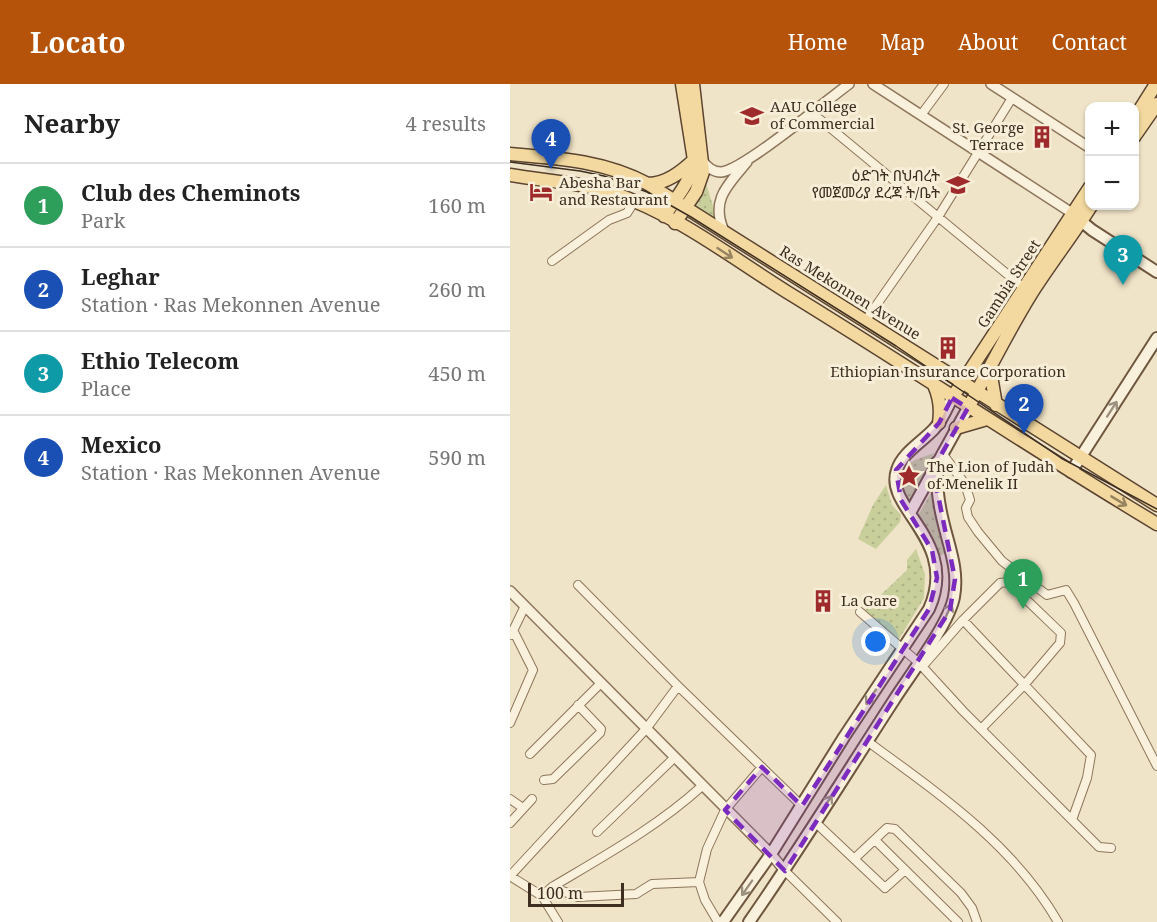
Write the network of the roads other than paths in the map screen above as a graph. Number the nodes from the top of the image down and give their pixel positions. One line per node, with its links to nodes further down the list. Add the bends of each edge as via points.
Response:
1 (682, 84): 17 (main road)
2 (693, 84): 17 (main road)
3 (849, 84): 11 (street)
4 (873, 84): 12 (street)
5 (944, 84): 12 (street)
6 (991, 84): 8 (street)
7 (1156, 84): 10 (main road)
8 (1012, 98): 14 (street); 15 (street)
9 (1157, 104): 13 (main road)
10 (1139, 111)
11 (811, 112): 18 (street); 27 (street)
12 (921, 115): 15 (street)
13 (1139, 130)
14 (1085, 145)
15 (978, 152): 27 (street); 28 (street)
16 (510, 154): 20 (main road, Ras Mekonnen Avenue, via 603,165)
17 (698, 160): 18 (street, via 722,172); 20 (main road, via 666,180); 22 (main road); 24 (main road, via 703,172)
18 (749, 160): 30 (street, via 720,200 718,214)
19 (510, 175): 23 (main road, via 597,189)
20 (648, 184): 22 (main road, Ras Mekonnen Avenue)
21 (1085, 197): 28 (main road, Gambia Street)
22 (675, 200): 24 (main road, Ras Mekonnen Avenue); 26 (main road)
23 (634, 202): 26 (main road); 31 (street, via 627,213 609,220)
24 (686, 207): 29 (main road); 30 (main road, Ras Mekonnen Avenue)
25 (1086, 210): 28 (main road, Gambia Street)
26 (664, 216): 29 (main road)
27 (938, 217): 33 (street); 34 (street)
28 (1077, 217): 32 (main road); 33 (main road, Gambia Street); 37 (main road, Gambia Street)
29 (675, 223): 40 (main road, one-way to 40)
30 (724, 231): 34 (main road, Ras Mekonnen Avenue)
31 (552, 261)
32 (1157, 272)
33 (1024, 288): 36 (main road, Gambia Street)
34 (866, 320): 38 (main road, Ras Mekonnen Avenue)
35 (1157, 338): 49 (main road, one-way to 35)
36 (975, 361): 38 (main road); 39 (main road, Gambia Street)
37 (990, 370): 41 (main road, Gambia Street); 43 (main road)
38 (948, 372): 39 (main road, Ras Mekonnen Avenue)
39 (962, 381): 41 (main road, Ras Mekonnen Avenue); 42 (main road, Gambia Street)
40 (934, 385): 42 (main road); 46 (main road, via 941,413)
41 (977, 392): 43 (main road, Ras Mekonnen Avenue); 44 (main road, Gambia Street)
42 (952, 398): 44 (main road); 46 (main road)
43 (996, 405): 49 (main road, Ras Mekonnen Avenue)
44 (968, 408): 45 (main road); 47 (main road)
45 (987, 419): 47 (main road); 50 (main road)
46 (939, 423): 52 (main road, via 896,470 896,486)
47 (956, 428): 48 (main road)
48 (939, 458): 52 (main road); 61 (main road, one-way to 48, via 954,598 953,557 936,485); 72 (street, via 965,484 970,500 966,508 968,517 1002,561 1047,595 1066,590)
49 (1080, 458): 50 (main road); 51 (main road, Ras Mekonnen Avenue)
50 (1071, 472): 53 (main road, one-way to 53)
51 (1157, 505)
52 (910, 513): 60 (main road, via 932,550 938,578 929,609)
53 (1157, 524)
54 (578, 585): 64 (street)
55 (510, 591): 56 (street)
56 (525, 606): 59 (street); 62 (street)
57 (860, 612): 60 (street)
58 (963, 620): 61 (street); 63 (street); 63 (street, via 1005,581 1061,633 1059,643)
59 (511, 633): 66 (street, via 533,670)
60 (904, 648): 61 (street); 78 (main road, one-way to 78)
61 (920, 665): 68 (street); 69 (main road)
62 (601, 683): 65 (street); 67 (street)
63 (1025, 684): 68 (street); 81 (street, via 1092,755)
64 (678, 686): 67 (street); 73 (street)
65 (578, 705): 70 (street); 74 (street, via 601,729 600,733 553,779)
66 (510, 723)
67 (646, 729): 71 (street); 91 (street)
68 (981, 729): 81 (street)
69 (867, 741): 82 (main road, one-way to 69); 103 (street, via 940,795 998,845)
70 (530, 754)
71 (674, 758): 75 (street); 84 (street)
72 (1157, 766)
73 (762, 767): 78 (street); 80 (street)
74 (544, 780)
75 (702, 786): 80 (street); 93 (street, via 625,844)
76 (510, 800): 79 (street)
77 (532, 800): 79 (street)
78 (802, 806): 87 (main road)
79 (523, 808): 83 (street)
80 (725, 810): 87 (street); 92 (street, via 707,849)
81 (1072, 820): 86 (street, via 1099,847)
82 (815, 822): 88 (street); 90 (main road)
83 (510, 823)
84 (597, 832)
85 (875, 840): 88 (street); 89 (street); 102 (street, via 887,828 895,829 961,893)
86 (1111, 848)
87 (771, 854): 90 (street); 97 (main road, one-way to 97)
88 (854, 859): 89 (street, via 885,888)
89 (905, 870): 101 (street)
90 (785, 871): 95 (street); 98 (main road)
91 (510, 876): 94 (street)
92 (699, 882): 93 (street, via 652,884 636,894 578,897); 97 (street, via 705,900)
93 (552, 887): 94 (street)
94 (542, 896): 96 (street)
95 (828, 914): 99 (street); 100 (street)
96 (558, 922)
97 (721, 922)
98 (749, 922)
99 (822, 922)
100 (837, 922)
101 (958, 922)
102 (977, 922)
103 (1058, 922)

